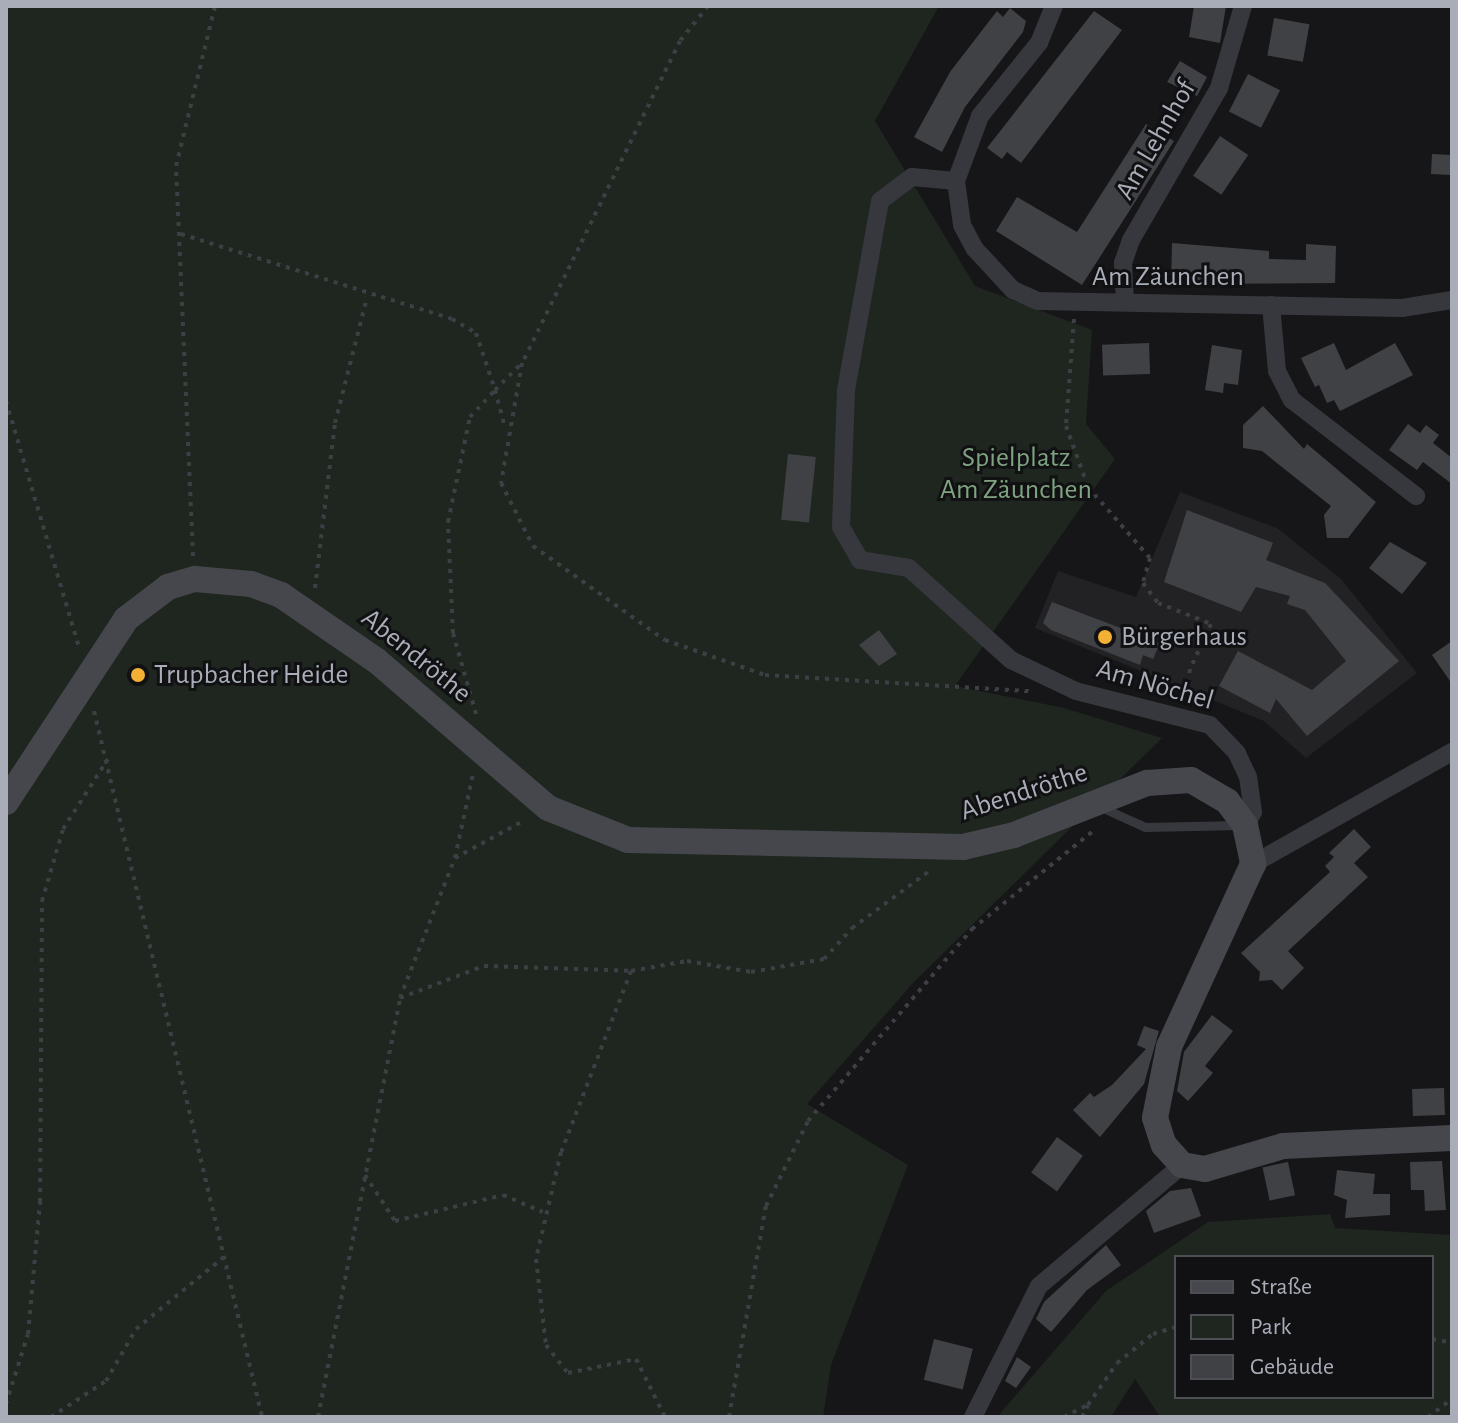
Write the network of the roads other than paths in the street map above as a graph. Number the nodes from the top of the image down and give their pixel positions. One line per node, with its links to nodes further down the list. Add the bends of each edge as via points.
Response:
1 (1054, 6): 3 (street, Am Zäunchen, via 1039,43 980,116)
2 (1243, 6): 5 (street, Am Lehnhof, via 1219,88 1131,240 1123,263)
3 (956, 181): 5 (street, Am Zäunchen, via 962,225 992,272 1038,301); 11 (street, Am Nöchel, via 912,177 880,201 846,390 841,527 860,560 909,568 1011,660 1076,691 1210,725 1237,753 1253,812)
4 (1452, 300): 6 (street, Am Zäunchen, via 1402,308)
5 (1125, 302): 6 (street, Am Zäunchen)
6 (1271, 305): 7 (street, via 1277,371 1292,400)
7 (1416, 496)
8 (1452, 752): 12 (street)
9 (6, 802): 10 (street, Abendröthe, via 85,677 147,599 195,579 251,584 312,614 377,661 548,808 628,840 963,847)
10 (1103, 808): 11 (lane, via 1145,827); 11 (street, Abendröthe, via 1147,783 1191,780 1227,801)
11 (1245, 825): 12 (street)
12 (1253, 864): 14 (street, via 1186,1005 1157,1089 1155,1118 1164,1145)
13 (1452, 1138): 14 (street, via 1283,1146 1205,1169)
14 (1182, 1165): 15 (street, via 1039,1286)
15 (973, 1417)

